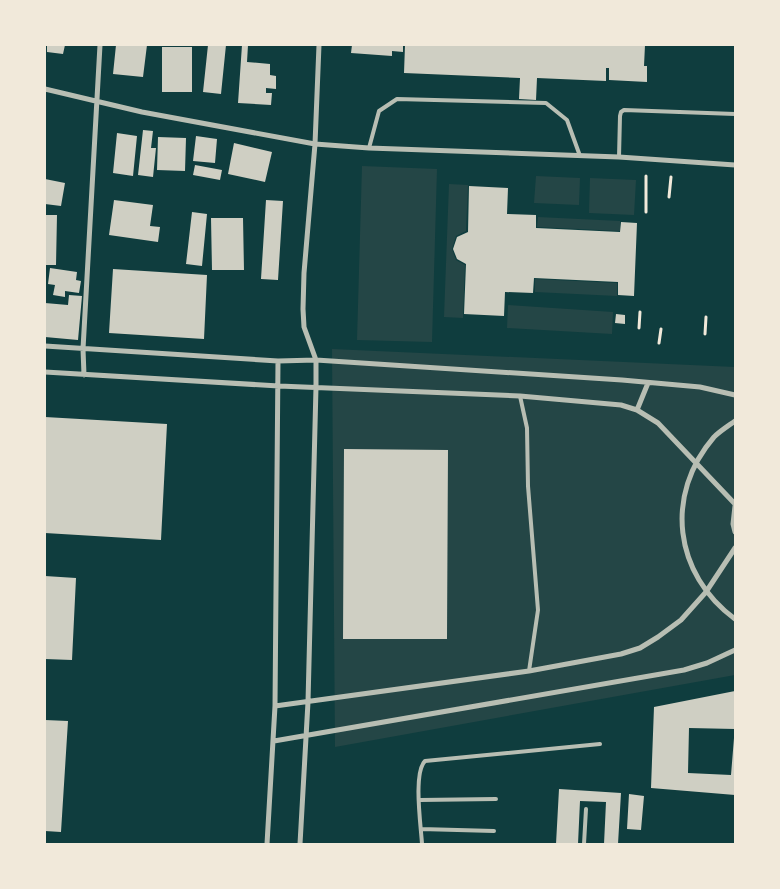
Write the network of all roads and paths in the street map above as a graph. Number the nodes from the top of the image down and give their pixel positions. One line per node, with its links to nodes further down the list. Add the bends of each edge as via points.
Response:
1 (100, 45): 4 (street)
2 (319, 45): 6 (street)
3 (45, 89): 4 (street)
4 (98, 101): 6 (street); 22 (street)
5 (735, 114): 9 (lane, via 624,110 621,112)
6 (315, 144): 7 (street); 23 (street, via 303,309 304,327)
7 (369, 148): 8 (street); 8 (lane, via 379,111 397,99 546,103 567,120)
8 (580, 156): 9 (street)
9 (619, 158): 10 (street)
10 (735, 165)
11 (646, 176): 14 (path)
12 (671, 177): 13 (path)
13 (669, 197)
14 (646, 212)
15 (640, 312): 17 (path)
16 (706, 317): 19 (path)
17 (639, 328)
18 (661, 329): 20 (path)
19 (705, 334)
20 (660, 343)
21 (45, 346): 22 (street)
22 (83, 349): 24 (street); 26 (street)
23 (316, 360): 24 (street); 27 (street); 29 (street)
24 (278, 361): 28 (street)
25 (45, 372): 26 (street)
26 (84, 375): 28 (street)
27 (648, 383): 30 (street, via 700,387); 32 (street)
28 (279, 386): 29 (street); 43 (street)
29 (316, 387): 31 (street); 42 (street)
30 (735, 395)
31 (520, 396): 32 (street, via 621,405); 41 (lane, via 527,428 528,486 538,610)
32 (637, 410): 34 (street, via 658,423)
33 (735, 420): 34 (street, via 715,436)
34 (695, 463): 35 (street); 38 (street, via 684,494 681,528 689,561)
35 (735, 505): 36 (street)
36 (735, 532)
37 (735, 548): 38 (street)
38 (706, 592): 39 (street); 41 (street, via 681,620 640,648)
39 (735, 619)
40 (735, 650): 44 (street, via 684,670)
41 (529, 671): 42 (street)
42 (308, 702): 43 (street); 44 (street)
43 (275, 706): 45 (street)
44 (307, 737): 45 (street); 53 (street)
45 (274, 741): 52 (street)
46 (600, 744): 48 (lane, via 425,760 419,777)
47 (496, 799): 48 (lane)
48 (420, 800): 50 (lane)
49 (586, 809): 55 (lane)
50 (421, 829): 51 (lane); 54 (lane)
51 (494, 831)
52 (267, 844)
53 (300, 844)
54 (422, 844)
55 (584, 844)

